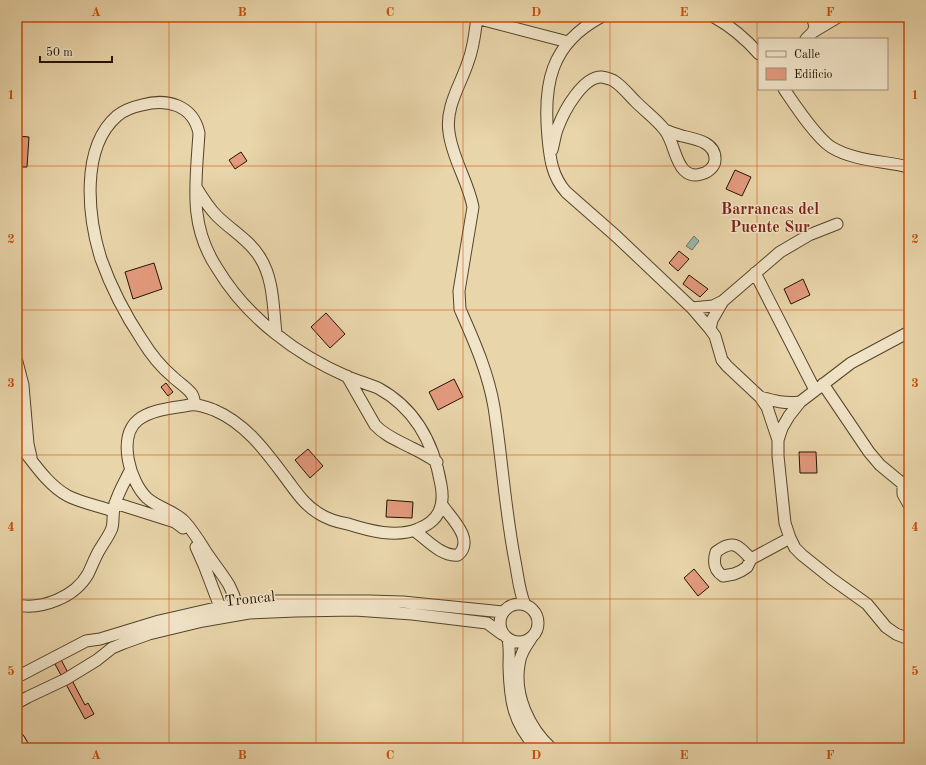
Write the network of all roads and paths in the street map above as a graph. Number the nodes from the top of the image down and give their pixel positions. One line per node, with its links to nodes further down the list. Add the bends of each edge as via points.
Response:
1 (601, 17): 7 (street)
2 (714, 17): 8 (street, via 730,26)
3 (812, 17): 6 (street, via 815,26)
4 (838, 17): 6 (street)
5 (477, 18): 7 (street); 41 (street, via 474,44 457,90 448,131 473,207 458,291 460,309 491,389 509,532)
6 (810, 36)
7 (568, 42): 13 (street, via 558,56 548,89 546,116)
8 (757, 50)
9 (785, 90): 11 (street)
10 (792, 90): 11 (street)
11 (803, 115): 14 (street, via 824,141 840,151 863,159)
12 (665, 130): 12 (street, via 684,170 690,174 704,174 714,165 715,160 710,147 700,140); 13 (street, via 614,81 601,77 583,86 570,104 558,127)
13 (550, 159): 19 (street, via 553,172 566,192)
14 (909, 167)
15 (196, 187): 22 (street, via 197,219 209,256 238,297); 22 (street, via 211,210 260,257 270,282); 28 (street, via 199,133 197,124 189,113 180,107 161,102 130,108 111,122 94,156 90,181 91,214 102,260 128,318 142,340 171,376 191,393)
16 (837, 224): 17 (street, via 809,235 785,249)
17 (755, 274): 18 (street); 25 (street)
18 (723, 301): 19 (street, via 713,306); 20 (street)
19 (692, 308): 20 (street)
20 (710, 329): 26 (street, via 727,366)
21 (909, 332): 25 (street, via 851,363)
22 (276, 333): 24 (street, via 311,358)
23 (17, 362): 31 (street, via 23,385 28,444)
24 (347, 376): 32 (street, via 375,425 386,436 414,448); 32 (street, via 377,388 410,412 425,434)
25 (819, 387): 27 (street); 34 (street, via 880,465)
26 (760, 396): 27 (street, via 777,402); 29 (street, via 768,407)
27 (800, 402): 29 (street, via 782,428)
28 (195, 404): 33 (street, via 158,411 137,421 129,437); 38 (street, via 217,411 241,426 260,445 301,498 318,513 348,524 388,533 398,534)
29 (778, 440): 39 (street, via 785,523)
30 (17, 442): 31 (street)
31 (32, 460): 37 (street, via 52,483 69,496)
32 (437, 462): 35 (street, via 443,492)
33 (130, 471): 37 (street); 43 (street, via 147,498 176,515 190,528 229,586)
34 (906, 482): 36 (street, via 903,494)
35 (442, 505): 38 (street, via 436,518 428,525); 38 (street, via 463,534 466,543 464,550 458,555 449,555)
36 (909, 505)
37 (114, 507): 42 (street, via 110,532 82,583 53,602 30,607); 46 (street, via 175,522 186,530 198,550)
38 (415, 530)
39 (790, 538): 40 (street); 50 (street, via 802,555 867,604 886,627)
40 (751, 559)
41 (518, 579): 44 (street); 45 (street)
42 (17, 605)
43 (237, 605): 46 (street, Troncal); 47 (street, Troncal, via 274,601 369,601)
44 (512, 605): 45 (street); 47 (street)
45 (525, 605): 49 (street, via 531,608 538,619 536,632)
46 (220, 607): 51 (street, Troncal, via 86,641)
47 (503, 612): 48 (street, via 499,623)
48 (505, 636): 49 (street, Troncal, via 513,642 520,643); 52 (street, Troncal, via 484,622 412,614 355,610 249,614 203,621 124,643 66,678); 55 (street, via 510,649 510,692 513,709 526,735)
49 (532, 637): 56 (street, via 524,649 519,664 520,694 528,717 543,741)
50 (909, 639)
51 (17, 677)
52 (17, 703)
53 (17, 741): 54 (main road)
54 (21, 748)
55 (536, 748)
56 (551, 748)

